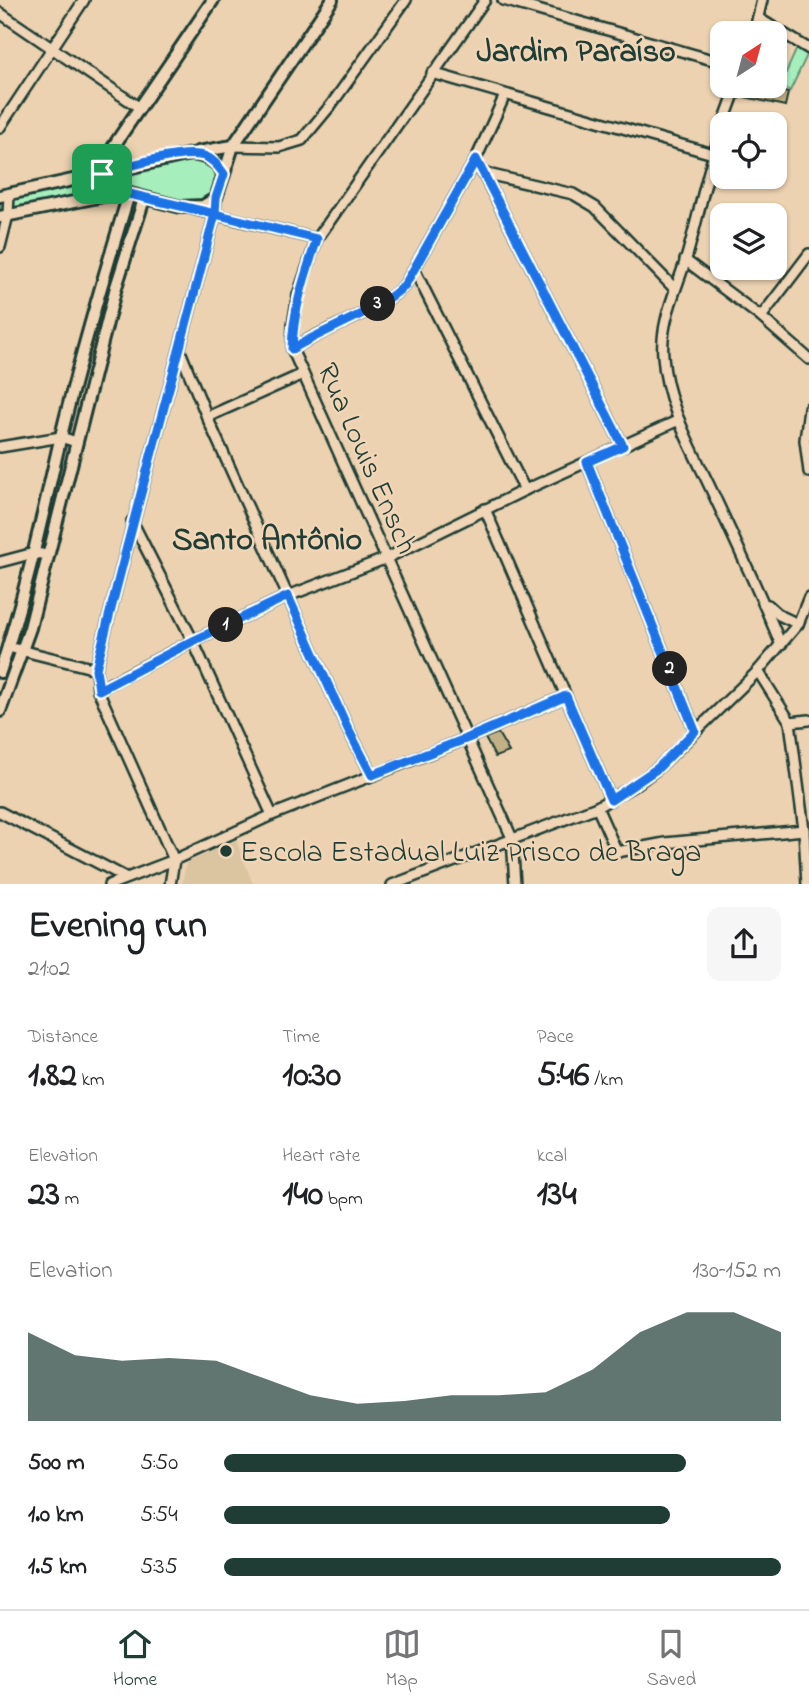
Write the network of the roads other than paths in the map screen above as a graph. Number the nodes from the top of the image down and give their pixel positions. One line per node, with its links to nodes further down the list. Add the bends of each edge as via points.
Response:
1 (84, 0): 11 (street)
2 (213, 0): 16 (street)
3 (332, 0): 18 (street)
4 (406, 0): 18 (street, via 302,140 279,147)
5 (485, 0): 14 (street, Rua Louis Ensch)
6 (503, 0): 13 (street)
7 (762, 0): 9 (street)
8 (0, 13): 11 (street)
9 (758, 18): 10 (street); 12 (street)
10 (757, 21)
11 (54, 49): 16 (street); 17 (street)
12 (809, 49)
13 (710, 59)
14 (432, 73): 15 (street); 34 (street, Rua Louis Ensch)
15 (505, 95): 20 (street); 21 (street)
16 (140, 108): 24 (street, via 107,157)
17 (0, 127)
18 (233, 146): 19 (street); 25 (street)
19 (191, 153): 24 (street); 25 (street, via 207,156)
20 (710, 153)
21 (476, 159): 23 (street); 38 (street)
22 (710, 165): 37 (street)
23 (483, 173): 41 (street, via 573,194 595,207); 52 (street)
24 (102, 174): 27 (street); 28 (street)
25 (224, 174): 30 (street)
26 (129, 194): 28 (street); 29 (street); 39 (street)
27 (4, 195): 33 (street)
28 (108, 195): 33 (street)
29 (144, 198): 31 (street); 40 (street)
30 (216, 198): 31 (street, via 203,206); 32 (street)
31 (181, 207): 32 (street)
32 (215, 214): 34 (street); 44 (street)
33 (4, 216): 35 (street)
34 (317, 239): 43 (street, Rua Louis Ensch, via 298,295)
35 (0, 247)
36 (809, 254): 42 (street)
37 (685, 260): 41 (street); 42 (street)
38 (415, 271): 43 (street, via 394,297); 56 (street)
39 (102, 282): 40 (street); 50 (street)
40 (116, 287): 51 (street)
41 (675, 289): 49 (street, via 665,321 662,355)
42 (761, 317): 45 (street)
43 (292, 349): 46 (street, Rua Louis Ensch)
44 (180, 351): 48 (street); 58 (street)
45 (809, 359)
46 (303, 374): 48 (street); 61 (street, Rua Louis Ensch)
47 (809, 408): 55 (street, via 805,432)
48 (207, 417): 63 (street)
49 (679, 420): 52 (street); 65 (street)
50 (61, 437): 51 (street); 53 (street); 59 (street)
51 (76, 442): 60 (street)
52 (623, 446): 54 (street)
53 (0, 447)
54 (587, 462): 56 (street); 80 (street)
55 (809, 472)
56 (526, 490): 57 (street)
57 (485, 509): 61 (street); 76 (street)
58 (132, 521): 68 (street); 72 (street)
59 (34, 553): 60 (street); 62 (street); 70 (street)
60 (48, 555): 71 (street)
61 (387, 558): 63 (street); 81 (street, Rua Louis Ensch)
62 (0, 562)
63 (288, 596): 68 (street); 82 (street)
64 (809, 597): 67 (street)
65 (762, 598): 67 (street, via 779,615); 69 (street)
66 (809, 621): 67 (street)
67 (798, 624): 69 (street)
68 (193, 641): 75 (street); 86 (street)
69 (781, 645): 73 (street)
70 (8, 647): 71 (street); 74 (street)
71 (23, 650): 72 (street); 77 (street)
72 (96, 669): 75 (street)
73 (758, 671): 79 (street); 80 (street)
74 (0, 672)
75 (99, 690): 89 (street)
76 (566, 696): 81 (street); 83 (street)
77 (0, 710)
78 (809, 720): 79 (street)
79 (790, 722): 87 (street)
80 (695, 731): 83 (street, via 658,768)
81 (468, 738): 82 (street); 88 (street, Rua Louis Ensch)
82 (372, 775): 86 (street)
83 (611, 800): 84 (street)
84 (597, 807): 87 (street, via 617,852); 88 (street)
85 (0, 813): 90 (street)
86 (272, 815): 89 (street)
87 (804, 830): 95 (street)
88 (512, 838): 93 (street); 94 (street, Rua Louis Ensch)
89 (174, 860): 90 (street); 92 (street)
90 (125, 877): 91 (street)
91 (109, 884)
92 (170, 884)
93 (392, 884)
94 (515, 884)
95 (807, 884)

